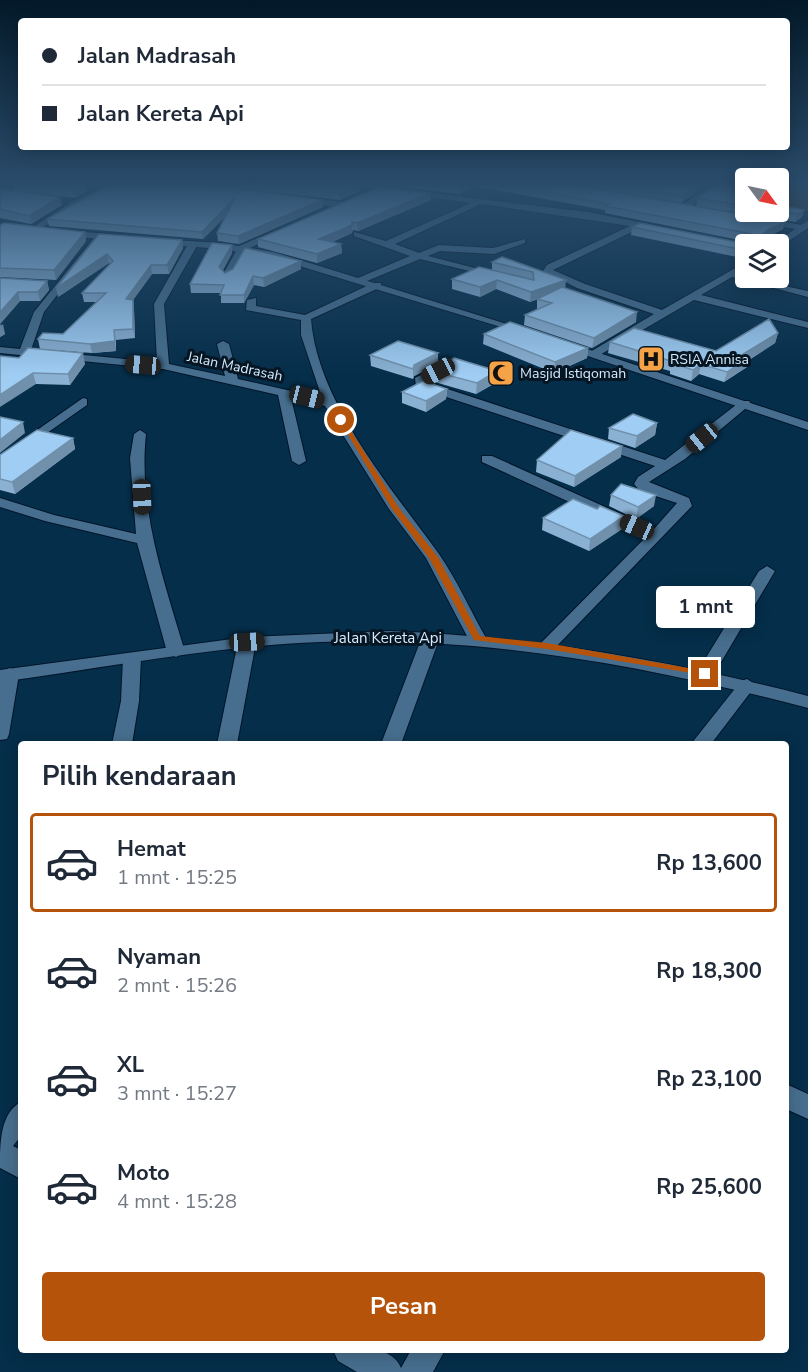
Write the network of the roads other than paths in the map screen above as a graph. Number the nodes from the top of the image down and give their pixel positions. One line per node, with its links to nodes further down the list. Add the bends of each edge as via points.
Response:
1 (88, 248): 16 (street)
2 (191, 248): 33 (street, via 159,304)
3 (242, 248): 12 (street); 13 (street)
4 (395, 248): 9 (street)
5 (444, 248): 7 (street)
6 (444, 248): 9 (street)
7 (503, 248)
8 (590, 248): 23 (street, via 550,267 548,272)
9 (418, 256): 13 (street); 14 (street)
10 (735, 271): 11 (street)
11 (730, 274): 18 (street); 19 (street)
12 (227, 276)
13 (362, 280): 17 (street)
14 (506, 280)
15 (47, 284): 16 (street)
16 (59, 285): 30 (street, via 39,312)
17 (377, 285): 22 (street); 26 (street)
18 (808, 294)
19 (691, 296): 23 (street); 25 (street)
20 (252, 300): 24 (street, via 252,309)
21 (308, 304): 22 (street)
22 (331, 305): 24 (street)
23 (660, 313): 31 (street)
24 (306, 318): 37 (street, via 307,335)
25 (805, 325)
26 (538, 336)
27 (550, 339): 31 (street)
28 (223, 344): 34 (street)
29 (0, 350): 30 (street, Jalan Madrasah)
30 (24, 353): 33 (street, Jalan Madrasah)
31 (594, 354): 38 (street)
32 (458, 360): 44 (street, via 419,381 420,384)
33 (163, 366): 34 (street, Jalan Madrasah)
34 (232, 380): 35 (street, Jalan Madrasah)
35 (284, 392): 37 (street, Jalan Madrasah); 42 (street)
36 (83, 402): 43 (street)
37 (330, 403): 50 (street, via 396,509 433,557)
38 (745, 404): 39 (street); 44 (street)
39 (808, 426)
40 (140, 434): 47 (street, via 137,458)
41 (487, 459): 46 (street)
42 (299, 461)
43 (0, 462)
44 (666, 465): 46 (street, via 641,484 684,501 685,506)
45 (0, 502): 47 (street)
46 (657, 536): 52 (street)
47 (144, 540): 53 (street)
48 (767, 571): 55 (street)
49 (431, 637): 50 (street, Jalan Kereta Api); 51 (street, Jalan Kereta Api); 62 (street)
50 (477, 638): 52 (street, Jalan Kereta Api)
51 (247, 642): 53 (street, Jalan Kereta Api); 61 (street)
52 (547, 646): 55 (street, Jalan Kereta Api)
53 (176, 652): 54 (street, Jalan Kereta Api)
54 (132, 658): 56 (street, Jalan Kereta Api); 60 (street)
55 (705, 674): 57 (street, Jalan Kereta Api)
56 (5, 675): 59 (street)
57 (747, 685): 58 (street, Jalan Kereta Api); 63 (street)
58 (808, 702)
59 (0, 734)
60 (123, 741)
61 (227, 741)
62 (393, 741)
63 (703, 741)
64 (789, 1098): 65 (street)
65 (808, 1107)
66 (18, 1119): 67 (street)
67 (0, 1141)
68 (0, 1153): 69 (street)
69 (18, 1163)
70 (354, 1353): 72 (street)
71 (427, 1353): 73 (street)
72 (387, 1372)
73 (415, 1372)

